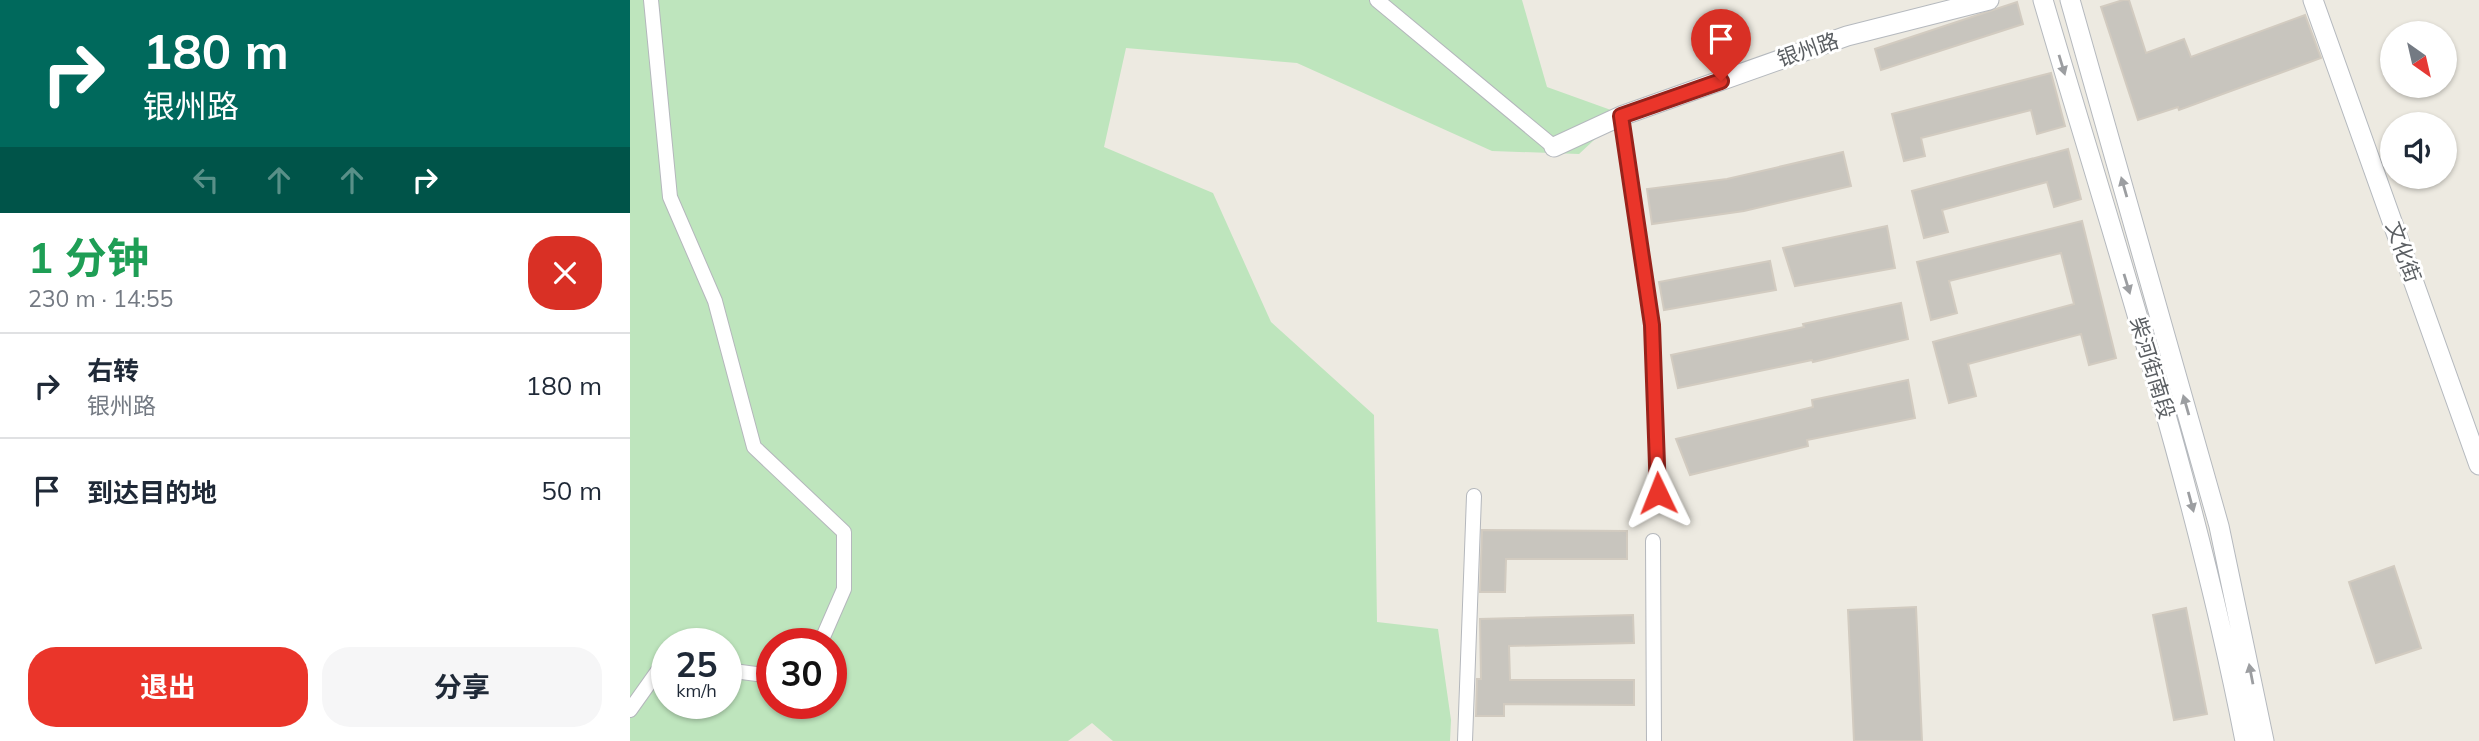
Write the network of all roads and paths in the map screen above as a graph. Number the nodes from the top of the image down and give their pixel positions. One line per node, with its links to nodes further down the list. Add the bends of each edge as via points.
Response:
1 (651, 0): 13 (street, via 670,197 715,301 754,447 844,532 844,589)
2 (1377, 0): 8 (street)
3 (1989, 0): 7 (main road, 银州路, via 1847,36)
4 (2043, 0): 18 (main road, 柴河街南段, one-way to 18, via 2192,502)
5 (2070, 0): 19 (main road, 柴河街南段, one-way to 5, via 2219,526)
6 (2313, 0): 9 (main road, 文化街)
7 (1621, 116): 8 (main road, 银州路); 10 (street, via 1652,325)
8 (1554, 147)
9 (2479, 465)
10 (1658, 493)
11 (1474, 496): 16 (street)
12 (1653, 541): 17 (street)
13 (827, 628)
14 (651, 680): 15 (street)
15 (630, 710)
16 (1465, 741)
17 (1654, 741)
18 (2245, 741)
19 (2264, 741)

